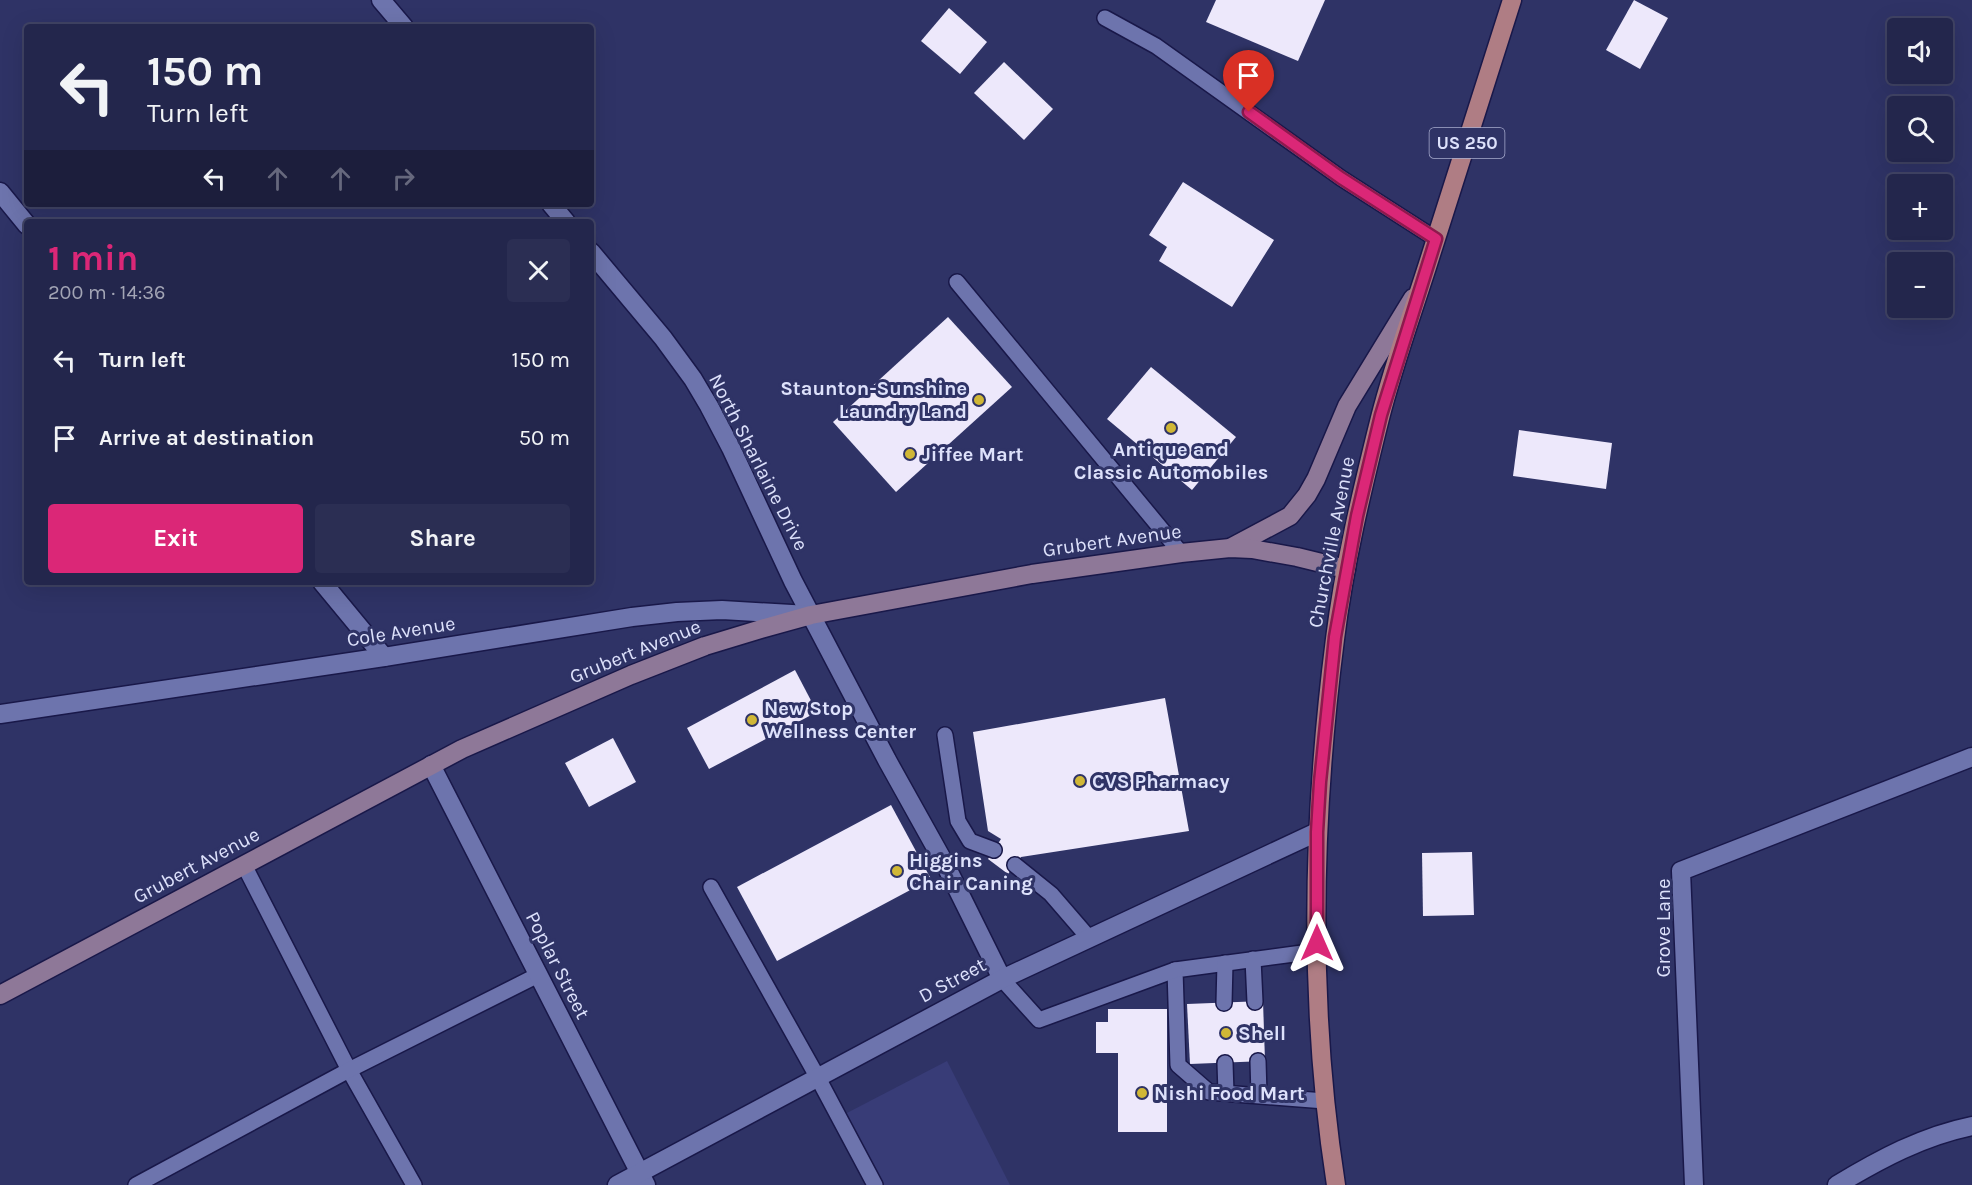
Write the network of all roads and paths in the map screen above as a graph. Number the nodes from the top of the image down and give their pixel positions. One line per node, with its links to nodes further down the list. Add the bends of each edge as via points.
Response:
1 (381, 0): 4 (street)
2 (1512, 0): 9 (main road, Churchville Avenue / US 250)
3 (1105, 18): 9 (lane, via 1156,46 1341,178)
4 (401, 24)
5 (0, 192): 8 (street)
6 (554, 207): 7 (street)
7 (564, 219)
8 (24, 221)
9 (1436, 239): 12 (main road, Churchville Avenue / US 250)
10 (594, 256): 17 (street, North Sharlaine Drive, via 693,379 731,448)
11 (957, 282): 14 (lane)
12 (1421, 285): 13 (street, via 1347,406 1307,495 1290,516); 15 (main road, Churchville Avenue / US 250, via 1381,415)
13 (1230, 548): 14 (street, Grubert Avenue); 15 (street, Grubert Avenue, via 1288,555)
14 (1180, 553): 17 (street, Grubert Avenue, via 1032,574)
15 (1346, 569): 25 (main road, Churchville Avenue / US 250, via 1335,637)
16 (324, 585): 18 (street)
17 (811, 615): 18 (street, Cole Avenue, via 736,610 677,612); 24 (street, Grubert Avenue, via 649,667); 36 (street, North Sharlaine Drive)
18 (384, 657): 19 (street, Cole Avenue)
19 (26, 711): 20 (street, Cole Avenue); 21 (lane)
20 (0, 714)
21 (0, 725)
22 (945, 735): 26 (lane, via 958,821 970,841)
23 (1972, 757): 54 (street, Grove Lane, via 1681,871)
24 (431, 765): 27 (street, Grubert Avenue); 35 (street, Poplar Street)
25 (1317, 832): 30 (street, D Street); 31 (main road, Churchville Avenue / US 250)
26 (994, 850)
27 (244, 865): 37 (street, Grubert Avenue); 42 (lane)
28 (1015, 865): 30 (lane, via 1051,894)
29 (711, 887): 43 (lane)
30 (1089, 938): 36 (street, D Street)
31 (1317, 951): 32 (lane); 46 (main road, Churchville Avenue / US 250)
32 (1253, 959): 33 (lane); 38 (lane)
33 (1225, 963): 34 (lane); 39 (lane)
34 (1175, 970): 36 (lane, via 1039,1020); 44 (lane, via 1179,1065 1209,1092)
35 (538, 975): 42 (lane); 48 (street, Poplar Street)
36 (1002, 979): 43 (street, D Street)
37 (0, 995)
38 (1255, 1002)
39 (1224, 1003)
40 (1258, 1061): 45 (lane)
41 (1225, 1063): 44 (lane)
42 (350, 1070): 49 (lane); 50 (lane)
43 (818, 1078): 48 (street, D Street); 52 (lane)
44 (1226, 1093): 45 (lane)
45 (1259, 1095): 46 (lane)
46 (1324, 1101): 53 (main road, Churchville Avenue / US 250)
47 (1972, 1126): 55 (street, via 1910,1145)
48 (643, 1179): 51 (street, D Street)
49 (136, 1185)
50 (414, 1185)
51 (617, 1185)
52 (875, 1185)
53 (1336, 1185)
54 (1694, 1185)
55 (1837, 1185)

